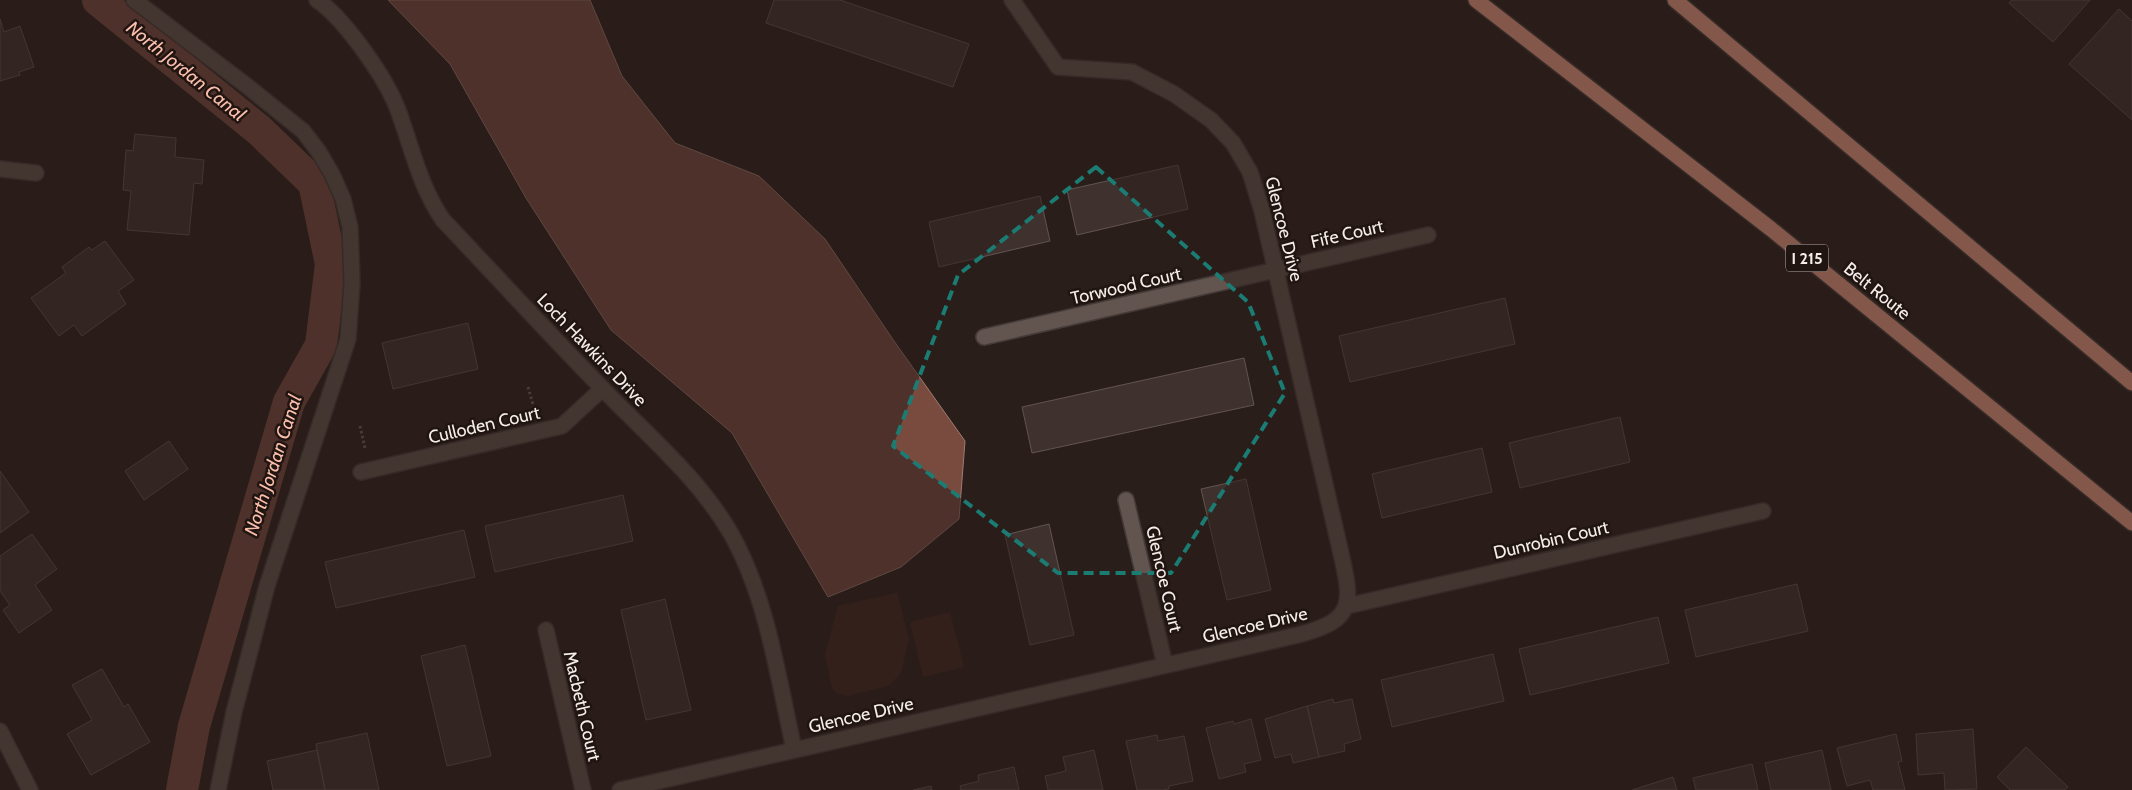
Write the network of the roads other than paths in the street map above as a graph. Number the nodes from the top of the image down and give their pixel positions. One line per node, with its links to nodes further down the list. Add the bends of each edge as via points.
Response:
1 (134, 0): 23 (street, via 303,131 332,174 350,227 352,283 348,339 267,586 234,712)
2 (317, 0): 12 (street, Loch Hawkins Drive, via 359,45 381,76 398,108 425,190 443,220)
3 (1012, 0): 9 (street, Glencoe Drive, via 1058,67 1132,72 1174,94 1211,120 1233,143 1250,172)
4 (1476, 0): 16 (highway, Belt Route / I 215, via 1771,229)
5 (1675, 0): 11 (highway)
6 (0, 169): 7 (street)
7 (36, 173)
8 (1428, 235): 9 (street, Fife Court)
9 (1276, 270): 10 (street, Torwood Court); 17 (street, Glencoe Drive, via 1342,559 1348,591)
10 (984, 337)
11 (2132, 383)
12 (602, 388): 13 (street, Culloden Court, via 562,426); 21 (street, Loch Hawkins Drive, via 673,458 730,532 760,606)
13 (361, 472)
14 (1126, 500): 19 (street, Glencoe Court)
15 (1763, 511): 17 (street, Dunrobin Court)
16 (2132, 523)
17 (1347, 606): 19 (street, Glencoe Drive, via 1330,625 1315,631)
18 (546, 630): 24 (street, Macbeth Court)
19 (1164, 665): 21 (street, Glencoe Drive)
20 (0, 731): 22 (street)
21 (794, 749): 25 (street, Glencoe Drive)
22 (30, 790)
23 (218, 790)
24 (583, 790)
25 (620, 790)

